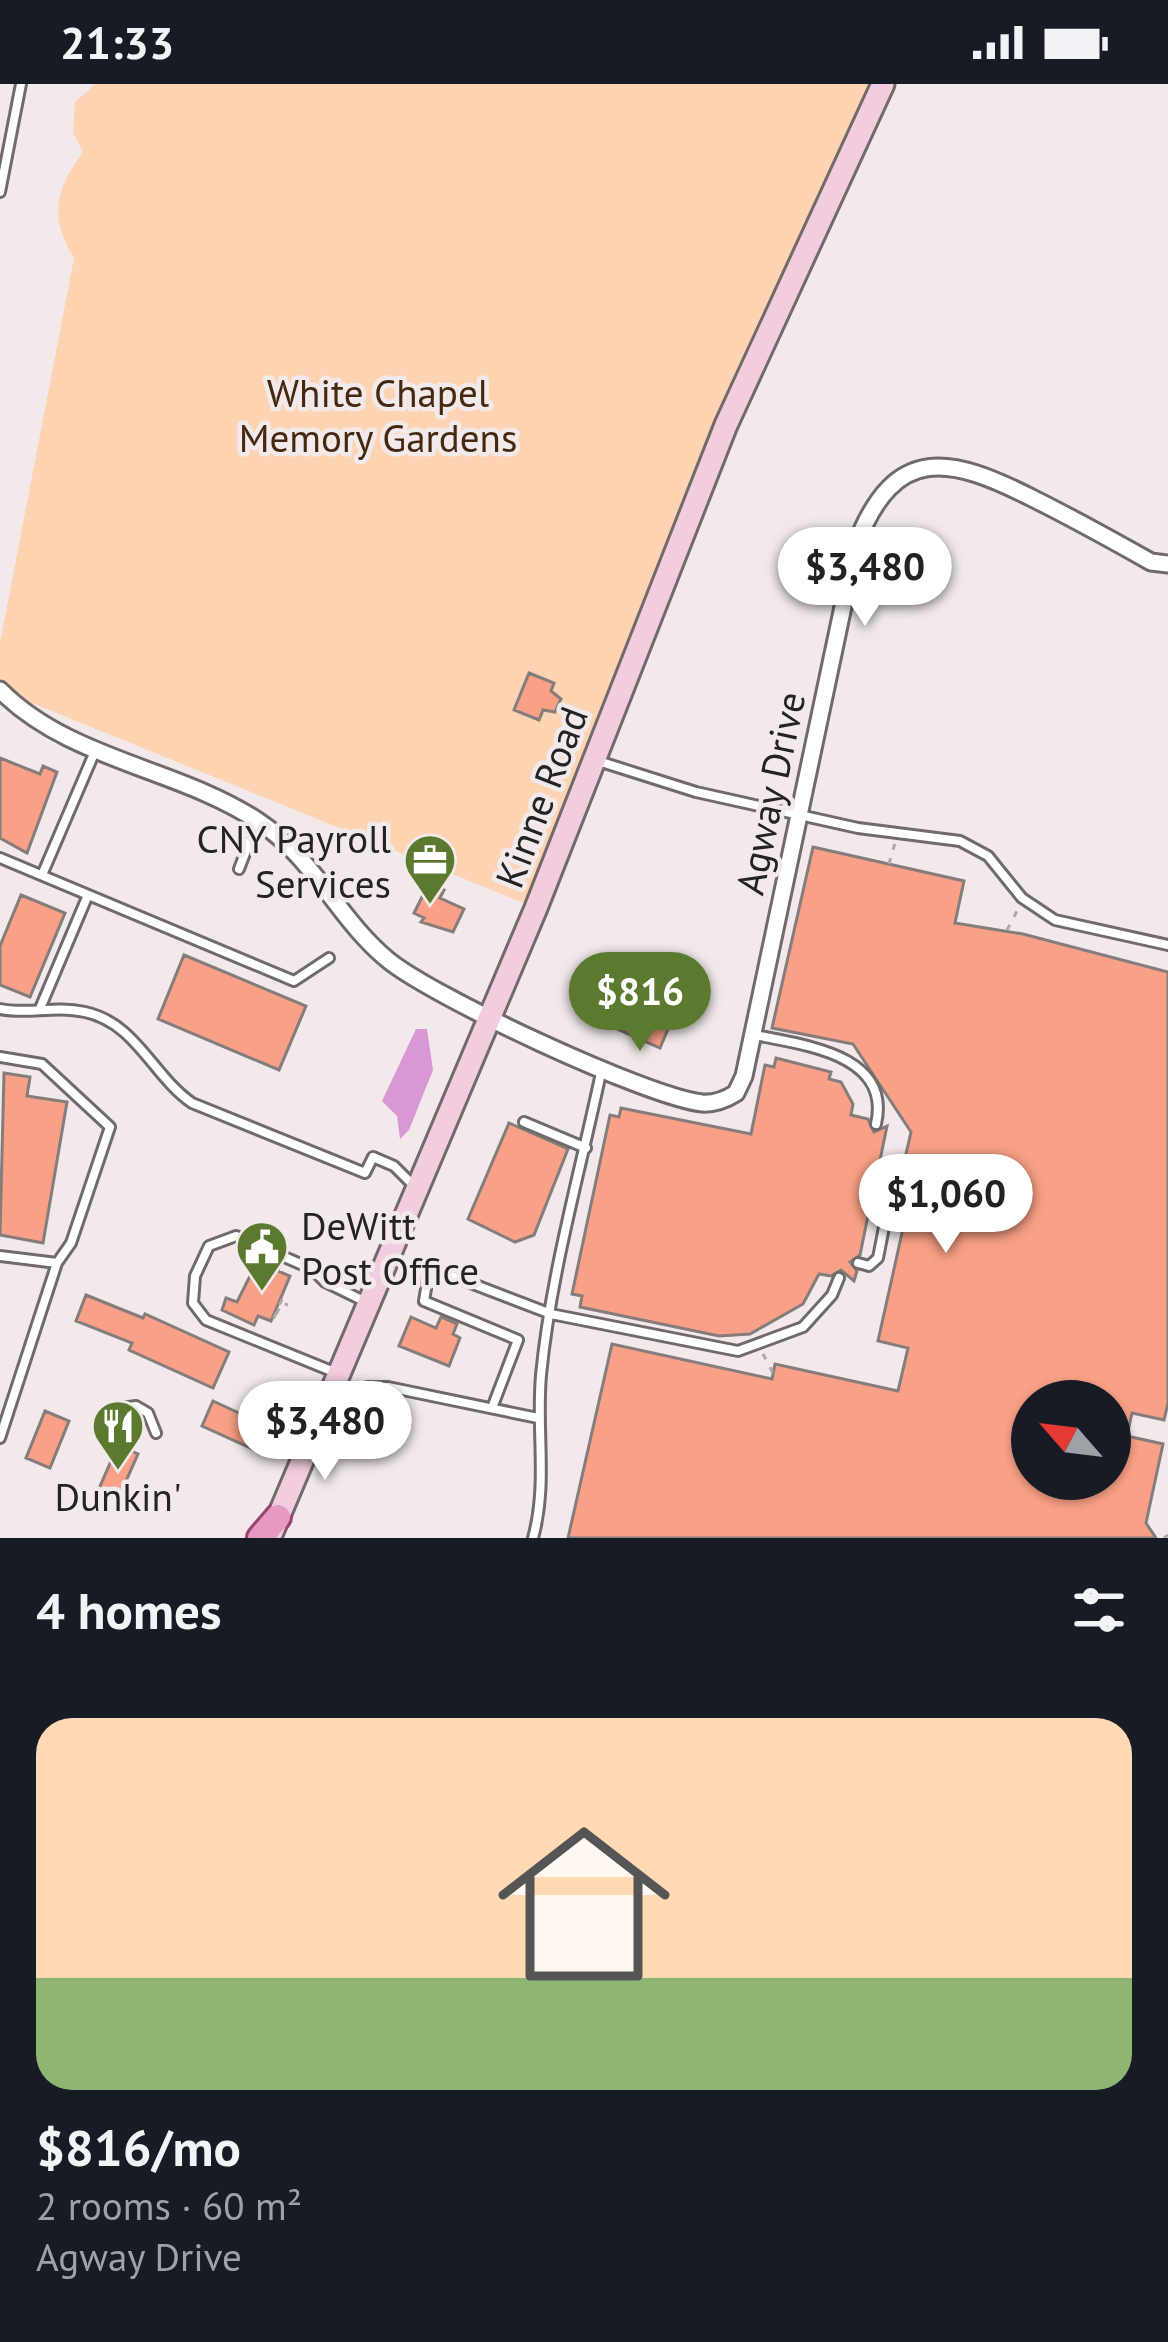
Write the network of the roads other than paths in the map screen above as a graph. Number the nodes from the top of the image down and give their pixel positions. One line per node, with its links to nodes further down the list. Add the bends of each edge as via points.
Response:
1 (21, 84): 3 (lane)
2 (884, 84): 7 (street, Kinne Road, via 726,425)
3 (0, 192)
4 (1168, 564): 8 (street, Agway Drive, via 964,467 942,464 899,477 878,496 856,545)
5 (0, 690): 6 (street, Agway Drive, via 35,719)
6 (96, 749): 9 (street, Agway Drive); 12 (lane)
7 (593, 760): 8 (lane, via 696,793); 18 (street, Kinne Road)
8 (802, 812): 14 (lane, via 979,850 1022,898 1055,920); 19 (street, Agway Drive)
9 (258, 821): 11 (lane); 18 (street, Agway Drive, via 307,861 389,961)
10 (0, 858): 12 (lane)
11 (239, 869)
12 (42, 875): 13 (lane)
13 (88, 895): 15 (lane, via 293,981); 16 (lane)
14 (1168, 945)
15 (328, 958)
16 (41, 1006): 17 (lane); 26 (lane, via 87,1012 122,1028 192,1103 365,1173 373,1157)
17 (0, 1009)
18 (491, 1018): 21 (street, Agway Drive); 25 (street, Kinne Road)
19 (752, 1034): 21 (street, Agway Drive, via 736,1093 720,1102 682,1099); 23 (lane, via 850,1061 874,1091)
20 (0, 1057): 30 (lane, via 42,1064 110,1127 71,1244)
21 (602, 1066): 24 (lane)
22 (524, 1122): 24 (lane)
23 (876, 1124)
24 (586, 1148): 34 (lane)
25 (431, 1162): 26 (lane); 28 (street, Kinne Road)
26 (394, 1166): 28 (lane)
27 (875, 1183): 31 (lane, via 891,1191 878,1258)
28 (419, 1191): 33 (street, Kinne Road)
29 (0, 1256): 30 (lane)
30 (57, 1263): 38 (lane)
31 (858, 1263)
32 (839, 1278): 34 (lane, via 803,1328 760,1347 718,1349)
33 (372, 1305): 35 (street, Kinne Road); 35 (lane, via 236,1236 208,1246 193,1304 206,1319)
34 (551, 1313): 37 (lane, via 439,1271 428,1276 424,1301 518,1340); 39 (lane)
35 (341, 1375): 36 (street, Kinne Road)
36 (330, 1400): 37 (lane, via 368,1387); 43 (street, Kinne Road)
37 (492, 1408): 39 (lane)
38 (4, 1416): 42 (lane)
39 (538, 1418): 45 (lane, via 544,1500)
40 (104, 1423): 41 (lane, via 136,1406)
41 (156, 1433)
42 (0, 1438)
43 (274, 1528): 44 (main road)
44 (260, 1538)
45 (533, 1538)

